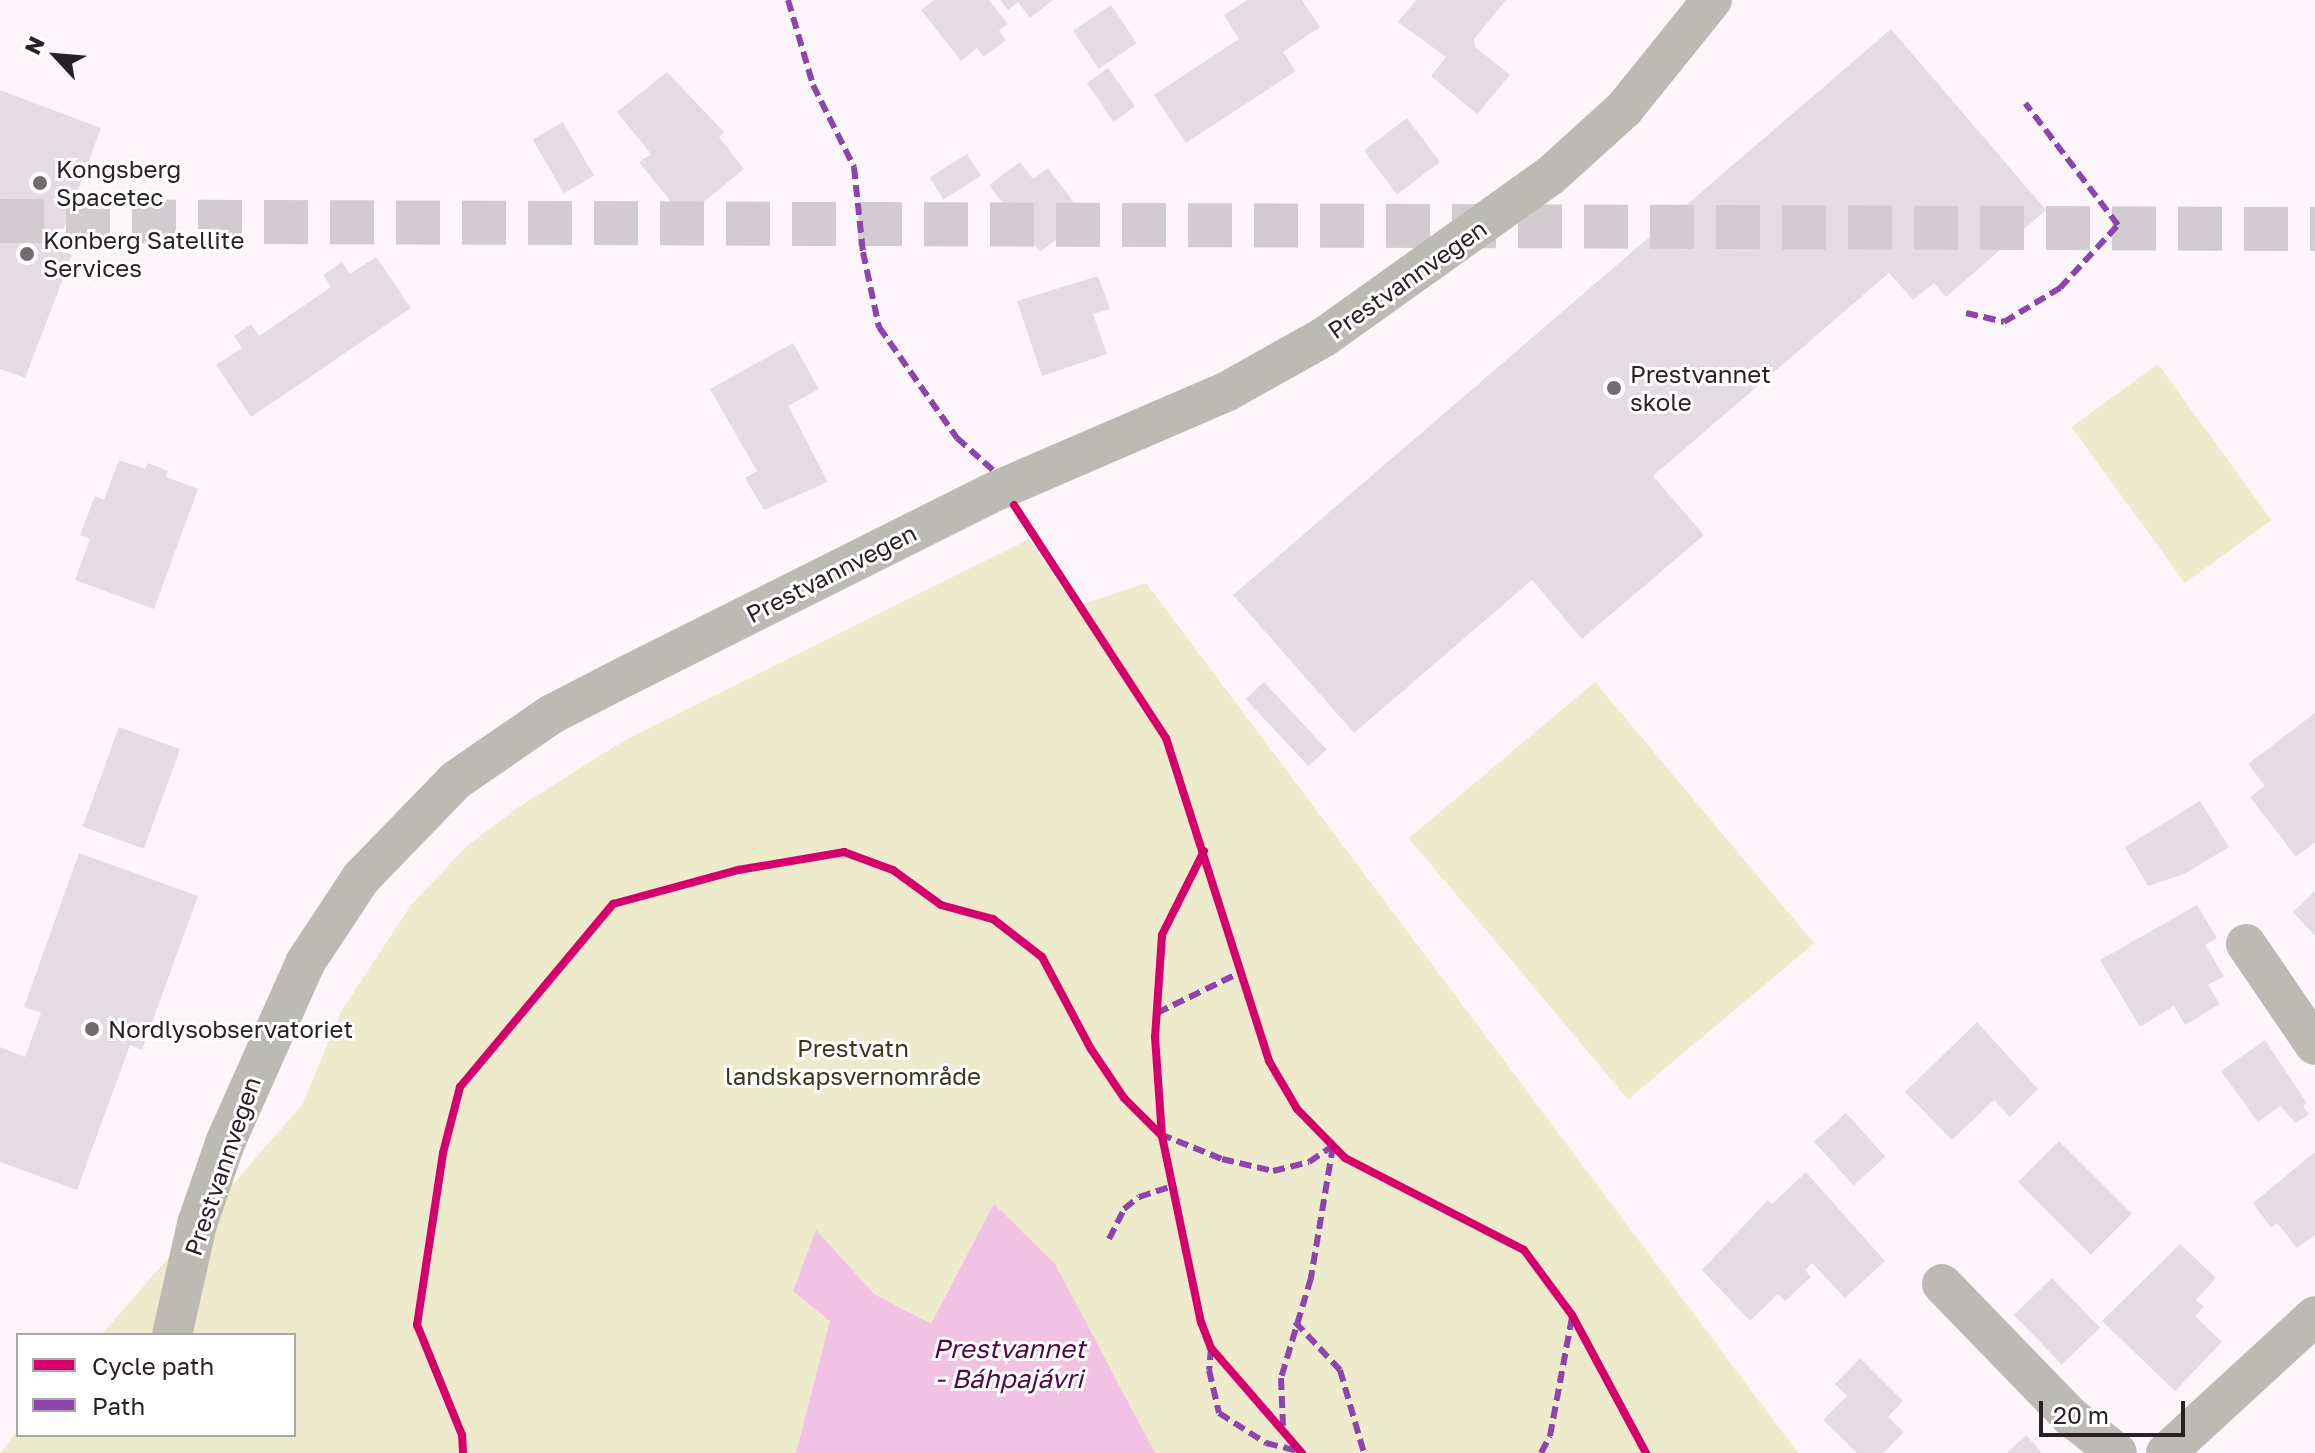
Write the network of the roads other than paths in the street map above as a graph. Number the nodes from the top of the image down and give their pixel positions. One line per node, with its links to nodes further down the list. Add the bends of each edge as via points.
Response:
1 (1712, 0): 6 (street, Prestvannvegen, via 1624,109 1550,176 1324,337 1226,392 989,494 624,677 552,714 456,780 361,878 298,977 225,1143 197,1224)
2 (2246, 944): 3 (street)
3 (2315, 1045)
4 (1942, 1284): 8 (street, via 2071,1417)
5 (2315, 1316): 7 (street)
6 (172, 1333)
7 (2189, 1447)
8 (2117, 1453)

